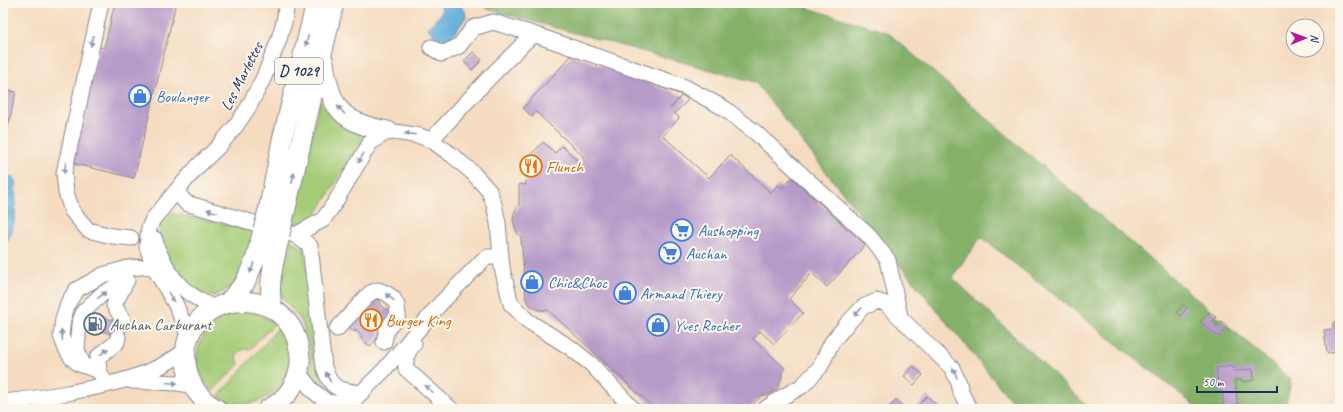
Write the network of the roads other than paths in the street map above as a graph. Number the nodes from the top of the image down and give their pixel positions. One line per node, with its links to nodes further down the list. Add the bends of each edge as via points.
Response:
1 (101, 3): 14 (street, one-way to 14, via 64,173 66,192 72,211 88,230)
2 (287, 3): 10 (street, Les Marlettes, via 278,42 248,108 217,148)
3 (316, 3): 11 (main road, D 1029, one-way to 11, via 282,140)
4 (334, 3): 7 (main road)
5 (533, 34): 6 (street, via 492,22 473,28 459,46 442,54); 9 (street); 20 (street, via 685,87 724,108 756,133 870,236 888,260)
6 (431, 47)
7 (322, 51): 8 (main road, one-way to 7, via 354,121 339,109 327,85); 11 (main road, D 1029, one-way to 7)
8 (388, 131): 9 (street, one-way to 8); 13 (street, one-way to 13, via 370,142 323,220)
9 (431, 140): 15 (street, via 473,173 489,191 498,223)
10 (176, 191): 12 (street, Les Marlettes); 13 (street, one-way to 10, via 186,203)
11 (277, 210): 13 (main road, D 1029, bridge)
12 (160, 211): 16 (street, Les Marlettes, via 149,228 147,246); 18 (street, via 155,229 156,245 169,272 182,287 198,299)
13 (279, 233): 18 (main road, D 1029, one-way to 18, via 256,256 246,283); 19 (main road, D 1029, via 272,269 270,300); 32 (street, one-way to 13, via 341,390 327,377 310,246)
14 (131, 238)
15 (501, 262): 25 (street, via 470,279 459,297 410,349 405,360); 26 (street, via 488,257 483,260 440,304); 40 (street, via 511,304 528,321 592,364)
16 (153, 266): 17 (street); 23 (street, Les Marlettes, one-way to 23, via 176,305)
17 (129, 275): 24 (street, one-way to 17, via 77,350 79,324 84,311 102,294); 24 (street, one-way to 17, via 72,358 61,336 68,303 76,290 103,275 128,268); 27 (street, one-way to 17, via 98,357 117,342 123,320 114,305)
18 (221, 305): 19 (main road, via 246,301); 23 (main road, via 199,320)
19 (273, 309): 28 (main road, via 290,326 296,337 299,354)
20 (900, 316): 41 (street, one-way to 41, via 886,304 877,301 863,307 832,342 820,367 802,386); 42 (street, one-way to 20, via 960,393 959,383 952,368)
21 (337, 329): 22 (street, one-way to 21, via 387,329 398,315 397,305 389,295 378,290 370,293)
22 (384, 342)
23 (188, 343): 29 (street, via 173,360 155,370); 31 (main road, via 185,362)
24 (83, 365): 27 (street)
25 (406, 369): 26 (street, via 395,367); 39 (street, one-way to 25)
26 (384, 370): 32 (street)
27 (99, 371): 30 (street)
28 (298, 372): 37 (street, via 312,390 327,402); 38 (main road, via 291,388)
29 (122, 381): 30 (street); 31 (street, one-way to 31)
30 (107, 385): 33 (street)
31 (192, 386): 36 (main road)
32 (361, 393): 37 (street)
33 (27, 400): 34 (street); 35 (street)
34 (3, 402)
35 (3, 407)
36 (210, 407)
37 (349, 407)
38 (274, 408)
39 (452, 409)
40 (633, 409)
41 (765, 409)
42 (970, 409)

